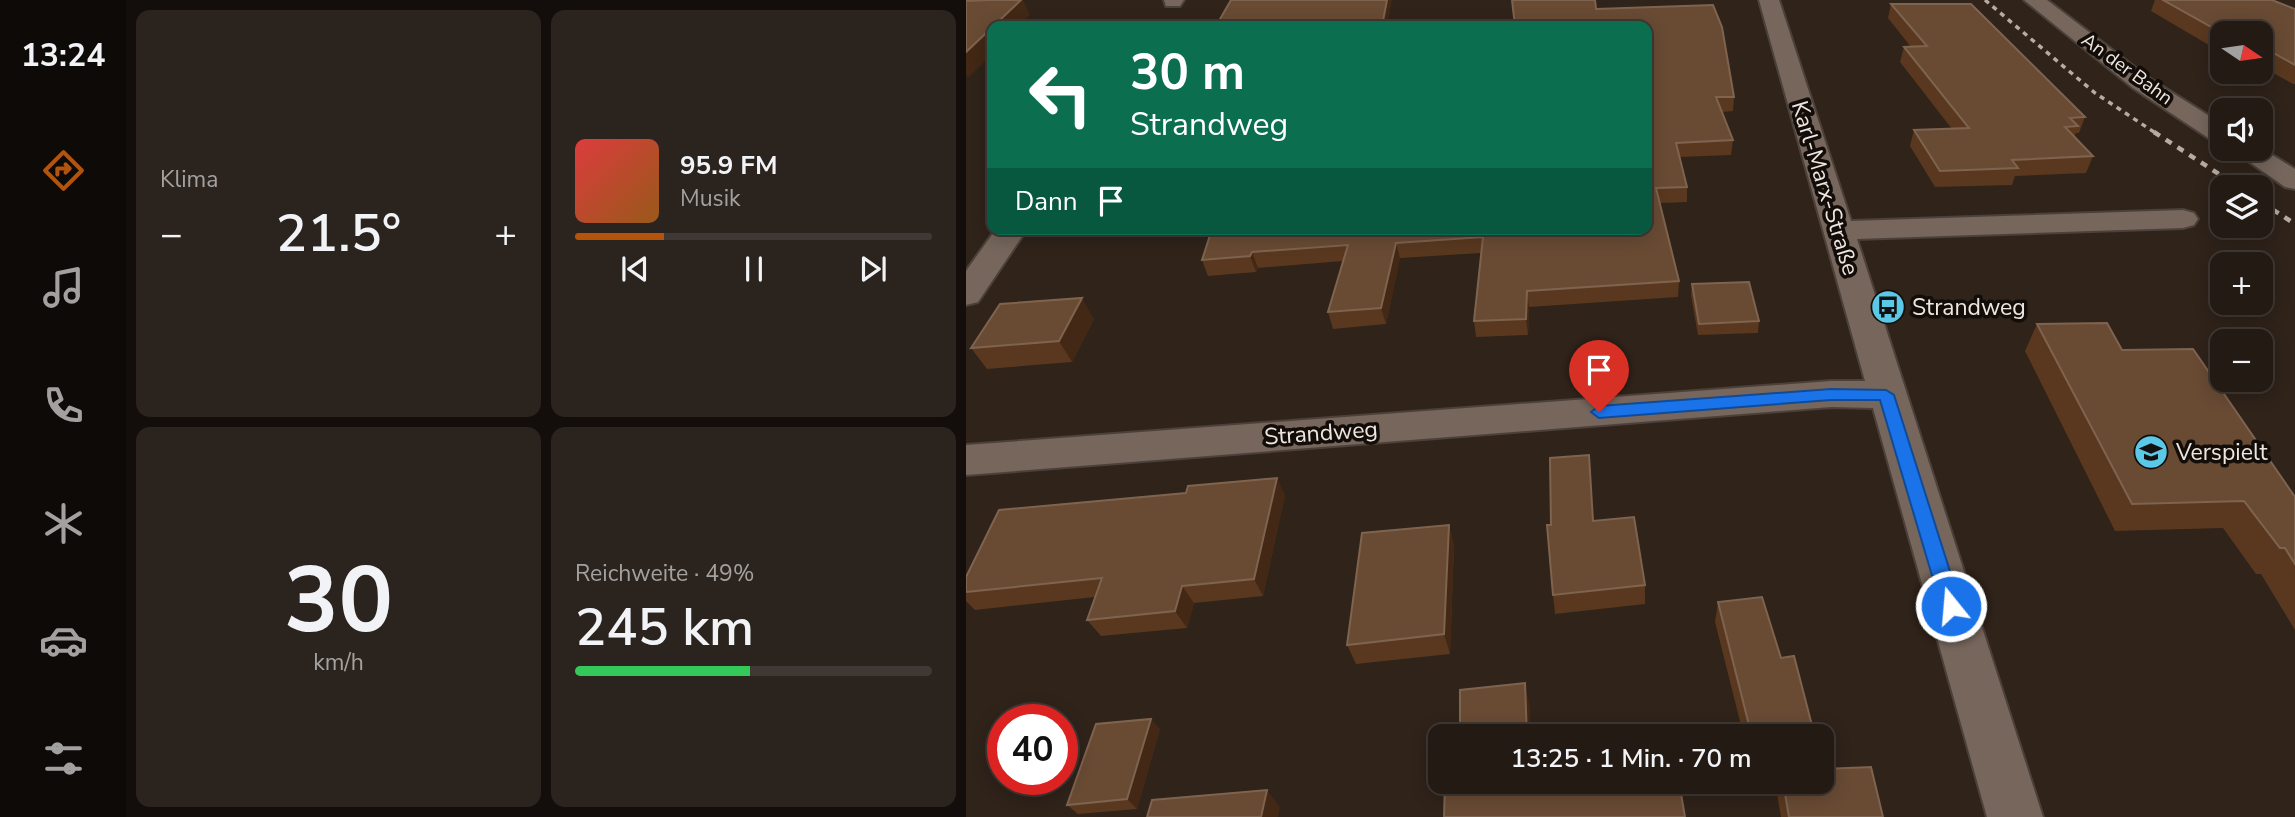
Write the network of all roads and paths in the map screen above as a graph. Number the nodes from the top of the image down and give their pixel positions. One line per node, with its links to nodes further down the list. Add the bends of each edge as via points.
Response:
1 (1769, 0): 7 (street, Karl-Marx-Straße)
2 (2034, 0): 3 (street, An der Bahn, via 2141,83)
3 (2210, 127)
4 (2263, 161): 5 (street)
5 (2295, 181)
6 (2183, 219): 7 (street)
7 (1838, 231): 10 (street, Karl-Marx-Straße)
8 (1008, 235): 9 (street)
9 (966, 295)
10 (1886, 395): 11 (street, Strandweg, via 1831,394); 12 (street, Karl-Marx-Straße)
11 (966, 460)
12 (2015, 817)

